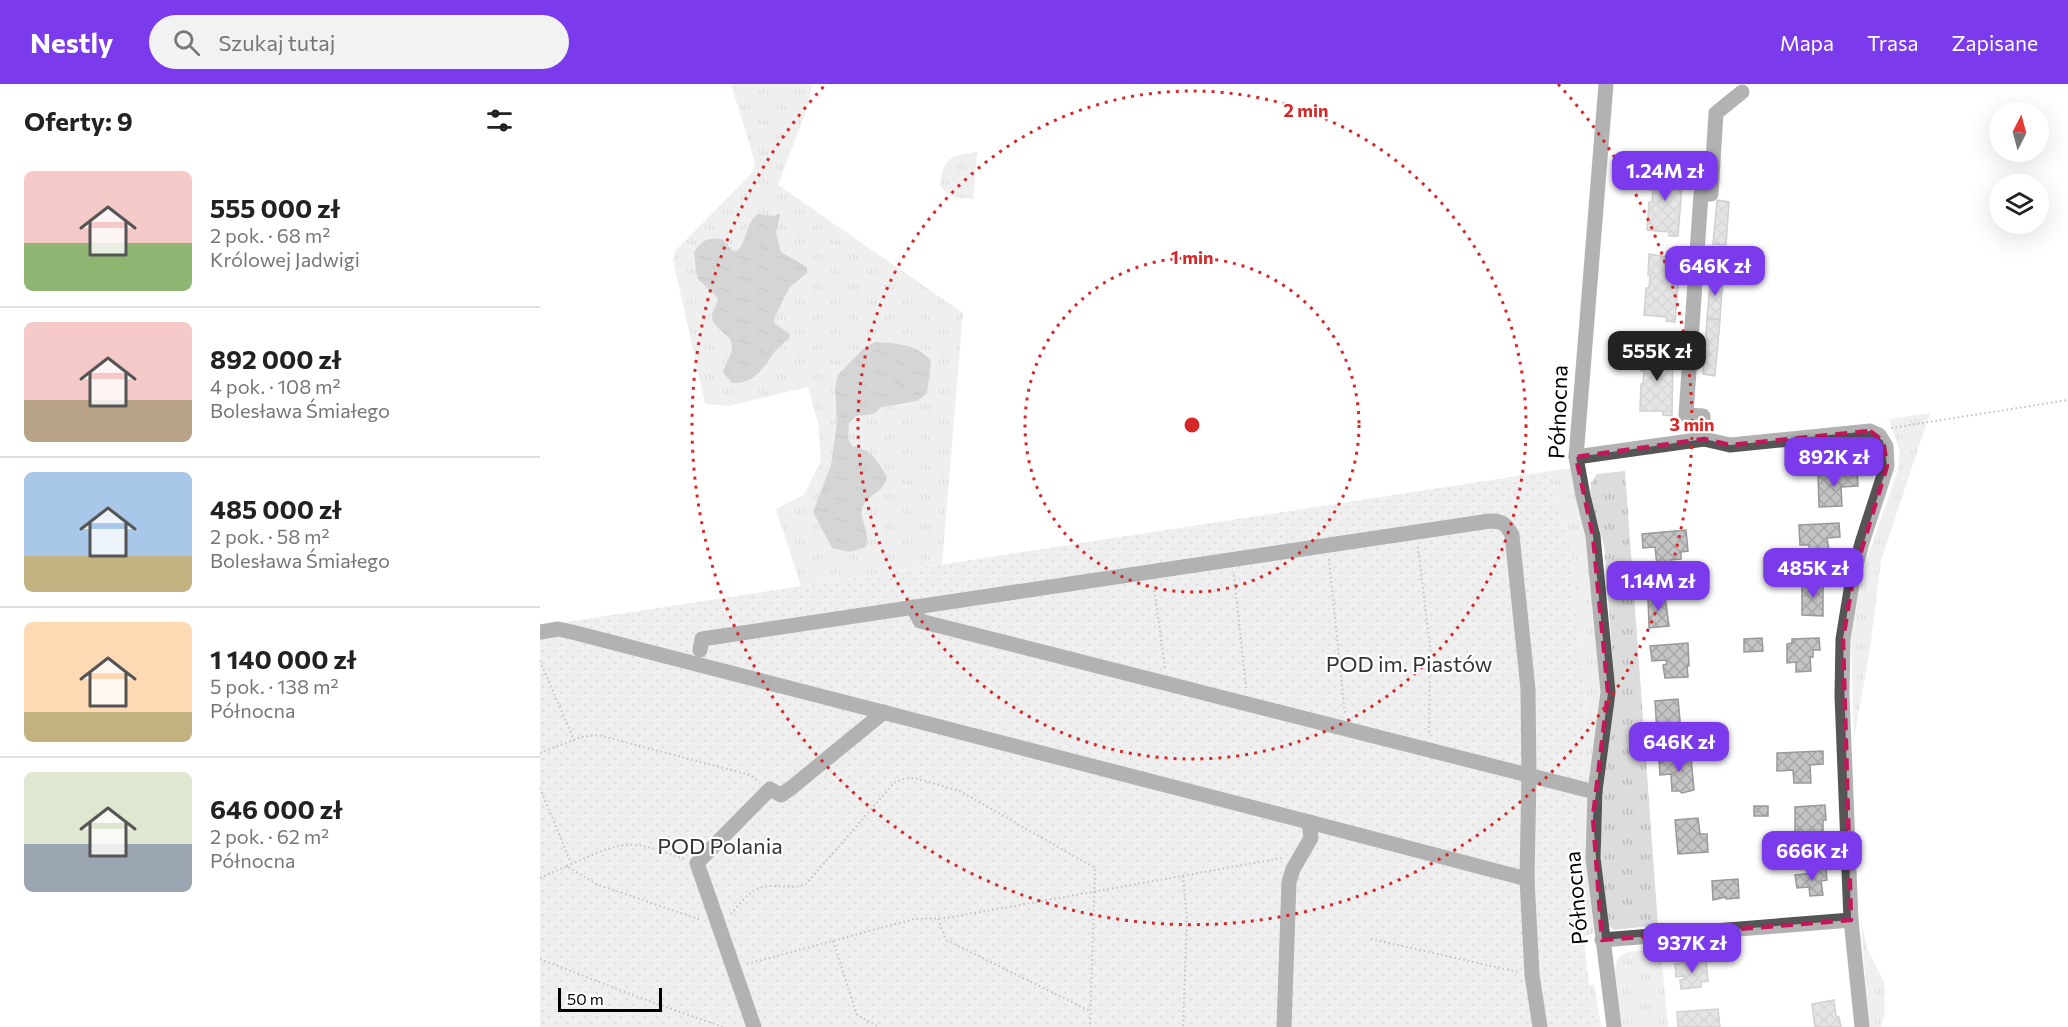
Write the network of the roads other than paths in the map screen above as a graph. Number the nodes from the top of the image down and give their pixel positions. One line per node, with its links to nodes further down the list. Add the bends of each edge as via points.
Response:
1 (1606, 84): 4 (street, Północna)
2 (1742, 92): 3 (street, via 1716,112 1711,194 1701,194 1686,415 1703,416)
3 (1704, 439): 4 (street); 13 (street, via 1730,445 1870,431 1879,435 1888,457 1853,578 1843,639)
4 (1576, 457): 10 (street, Północna, via 1593,536 1608,692)
5 (913, 607): 7 (street, via 702,639); 9 (street, via 920,621); 9 (street, via 1500,521 1512,535 1528,689)
6 (540, 632): 8 (street, via 572,632)
7 (700, 650)
8 (884, 712): 11 (street); 15 (street, via 781,795 770,789 697,862)
9 (1529, 776): 10 (street); 12 (street)
10 (1596, 792): 14 (street, Północna, via 1593,858)
11 (1309, 822): 12 (street); 16 (street, via 1311,838 1289,882)
12 (1527, 879): 17 (street, via 1532,975)
13 (1851, 920): 14 (street); 19 (street)
14 (1602, 940): 18 (street, Północna)
15 (754, 1027)
16 (1284, 1027)
17 (1540, 1027)
18 (1614, 1027)
19 (1862, 1027)

